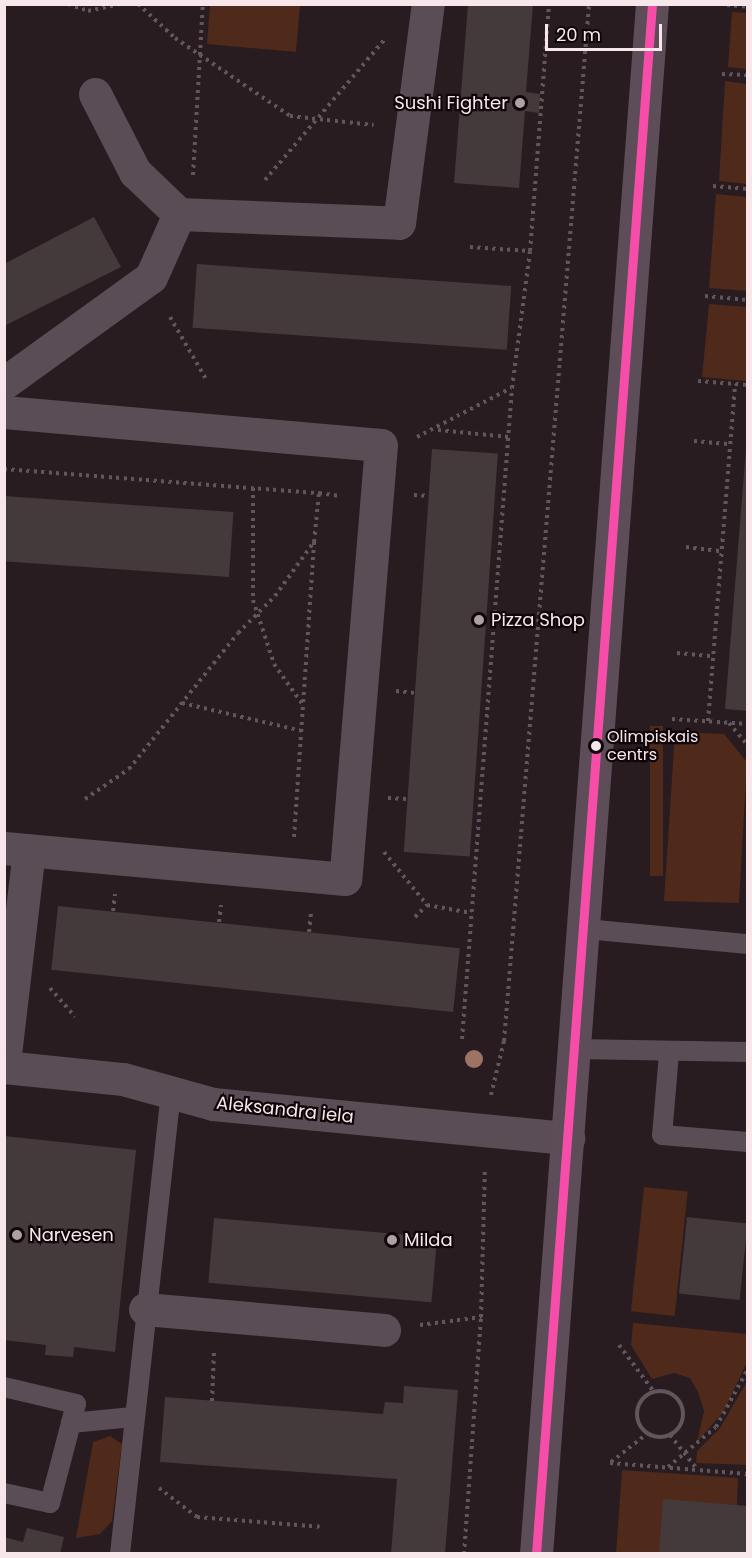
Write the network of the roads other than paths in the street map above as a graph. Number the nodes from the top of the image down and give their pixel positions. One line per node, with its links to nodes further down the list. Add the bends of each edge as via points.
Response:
1 (428, 4): 4 (street, via 399,223)
2 (652, 4): 8 (main road)
3 (95, 94): 4 (street, via 135,172)
4 (185, 214): 5 (street, via 151,277)
5 (4, 383)
6 (4, 412): 7 (street, via 381,445 345,879)
7 (17, 849): 13 (street)
8 (585, 929): 9 (lane); 10 (main road)
9 (747, 944)
10 (575, 1049): 12 (lane); 15 (main road)
11 (747, 1052): 12 (lane)
12 (669, 1054): 16 (lane, via 662,1135)
13 (4, 1065): 14 (street, Aleksandra iela, via 123,1079)
14 (171, 1094): 15 (street, Aleksandra iela, via 213,1104); 17 (lane)
15 (568, 1138): 24 (main road)
16 (747, 1142)
17 (145, 1309): 18 (street); 20 (lane)
18 (384, 1330)
19 (4, 1387): 21 (lane, via 76,1404)
20 (133, 1417): 21 (lane); 23 (lane)
21 (71, 1423): 22 (lane, via 50,1503)
22 (4, 1493)
23 (120, 1554)
24 (536, 1554)

